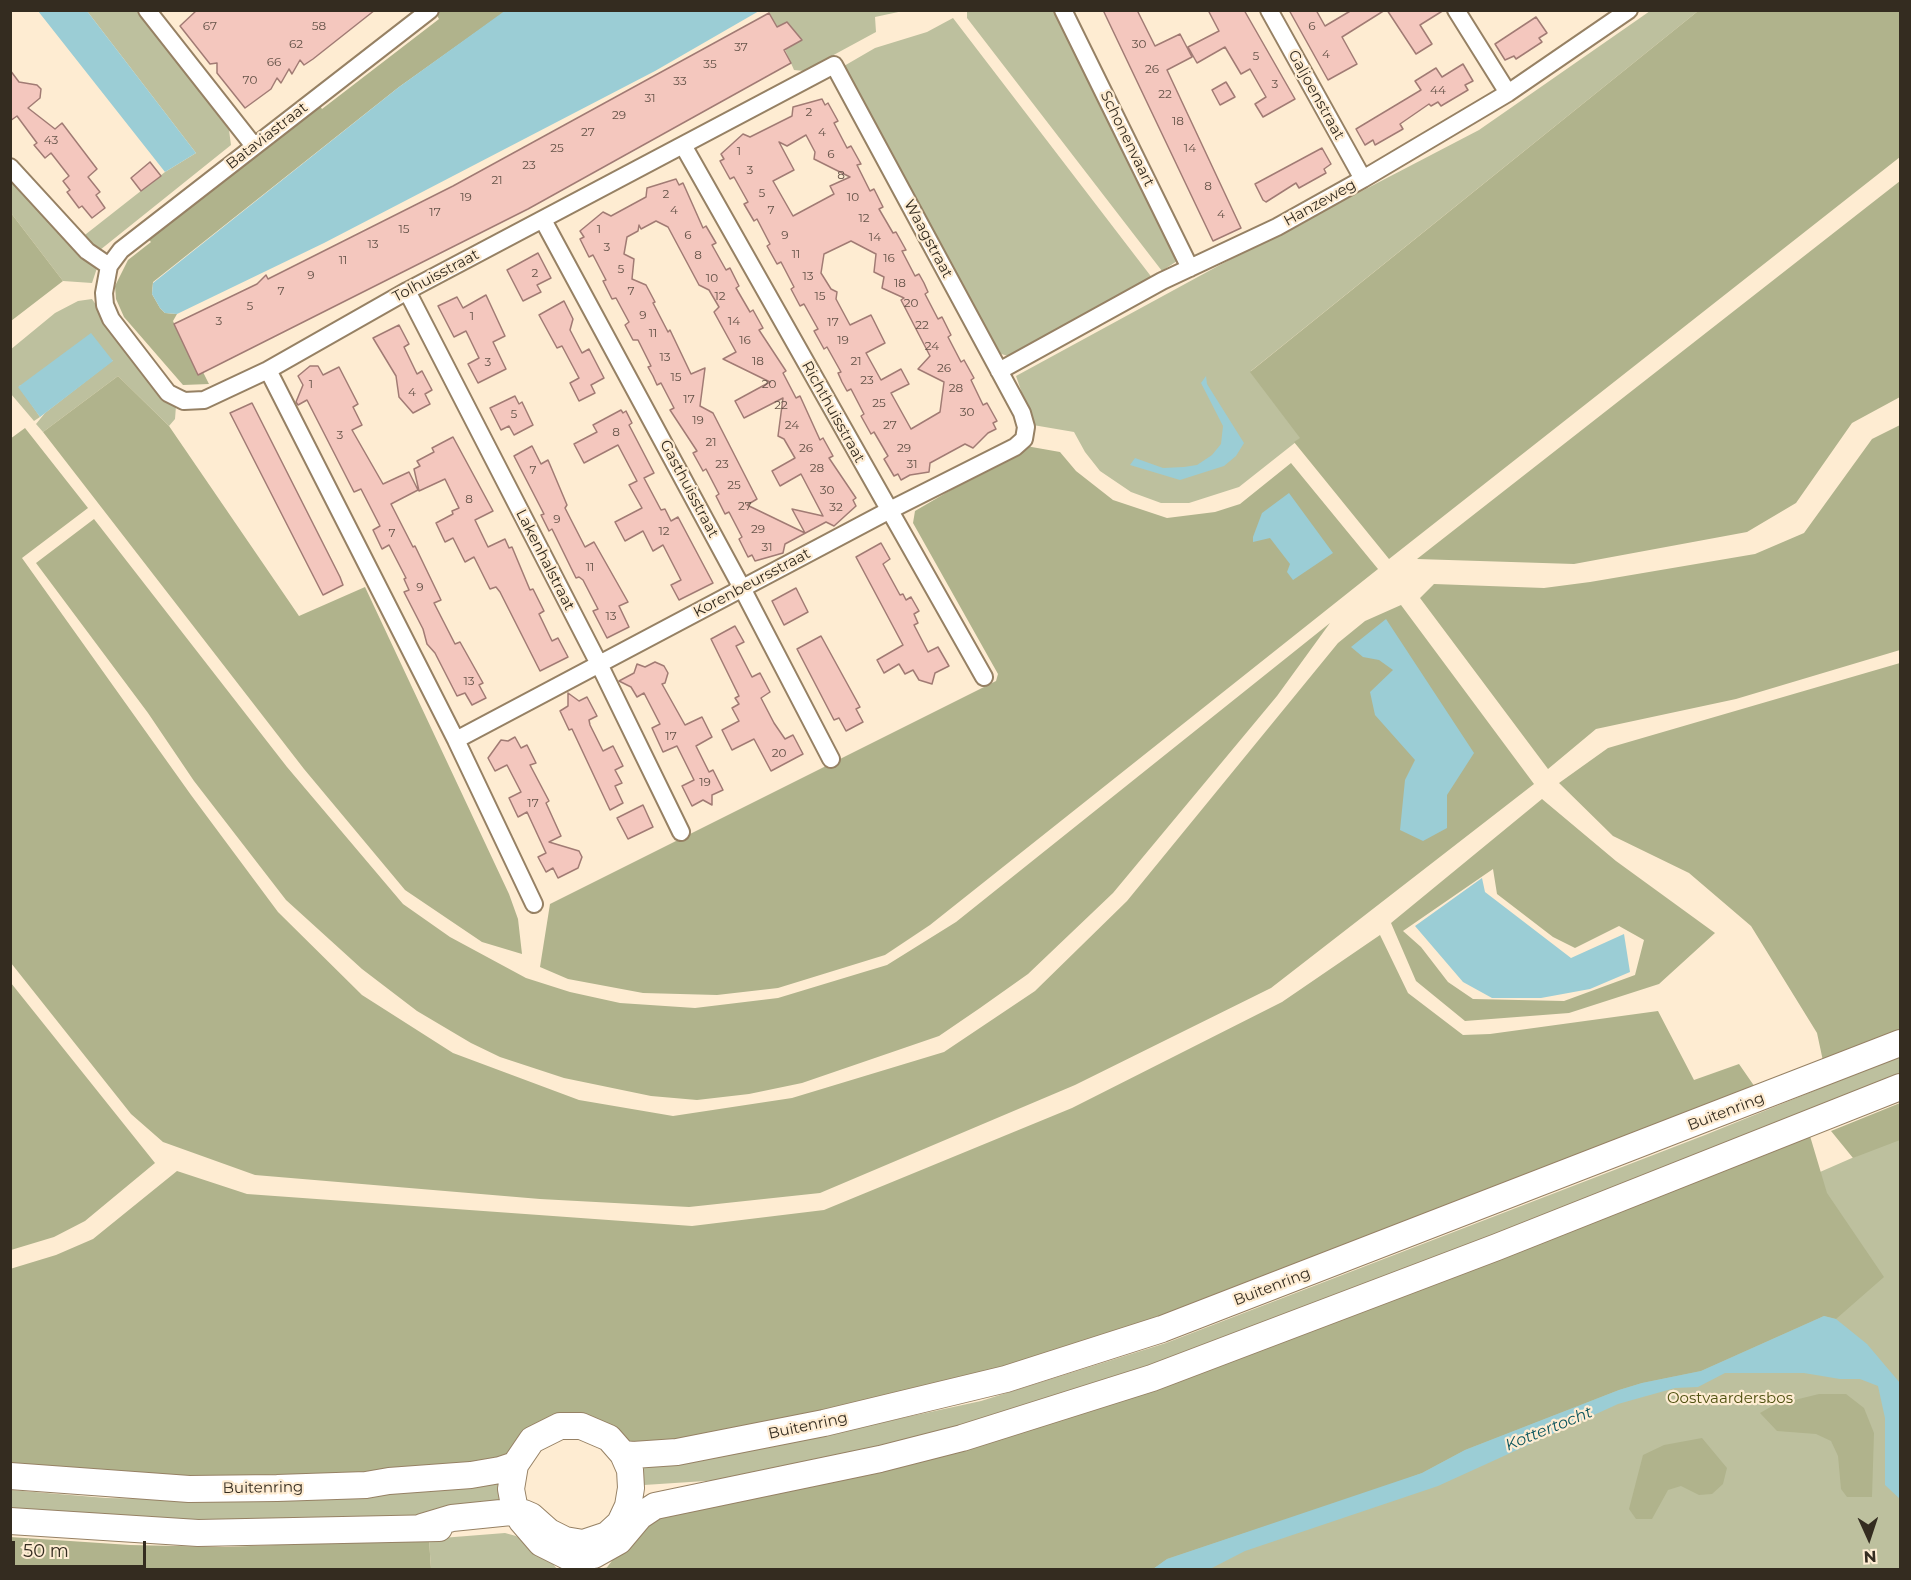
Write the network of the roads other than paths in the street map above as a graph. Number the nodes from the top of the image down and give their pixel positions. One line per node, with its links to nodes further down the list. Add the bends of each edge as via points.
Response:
1 (430, 10): 9 (street, Bataviastraat)
2 (1063, 10): 15 (street, Schonenvaart)
3 (1269, 10): 12 (street, Galjoenstraat)
4 (1456, 10): 8 (street)
5 (1629, 10): 8 (street, Hanzeweg)
6 (148, 11): 9 (street)
7 (834, 65): 10 (street, Tolhuisstraat); 18 (street, Waagstraat)
8 (1508, 93): 12 (street, Hanzeweg)
9 (254, 146): 14 (street, Bataviastraat, via 121,250)
10 (684, 147): 13 (street, Tolhuisstraat); 20 (street, Richthuisstraat)
11 (10, 167): 14 (street, via 87,251)
12 (1363, 179): 15 (street, Hanzeweg)
13 (543, 220): 16 (street, Tolhuisstraat); 21 (street, Gasthuisstraat)
14 (109, 266): 17 (street, Tolhuisstraat, via 104,293 111,320 175,398 204,400)
15 (1190, 268): 18 (street, Hanzeweg)
16 (407, 291): 17 (street, Tolhuisstraat); 22 (street, Lakenhalstraat)
17 (268, 370): 24 (street)
18 (999, 371): 19 (street, Waagstraat)
19 (1022, 413): 20 (street, Korenbeursstraat, via 1024,439 1015,447)
20 (888, 511): 21 (street, Korenbeursstraat); 23 (street, Richthuisstraat)
21 (742, 588): 22 (street, Korenbeursstraat); 25 (street, Gasthuisstraat)
22 (599, 664): 24 (street, Korenbeursstraat); 26 (street, Lakenhalstraat)
23 (984, 677)
24 (456, 740): 27 (street)
25 (831, 759)
26 (681, 832)
27 (534, 904)
28 (1900, 1043): 30 (highway, Buitenring, via 1140,1336 1006,1379 824,1423 677,1452)
29 (1900, 1087): 33 (highway, via 1152,1378 962,1438 880,1459 755,1485 651,1496)
30 (623, 1454): 31 (highway, via 600,1432 581,1426 560,1426 532,1440); 33 (highway, via 631,1479)
31 (515, 1465): 32 (highway, Buitenring, via 481,1473 366,1485 189,1490); 35 (highway, via 511,1489)
32 (10, 1476)
33 (630, 1516): 36 (highway, via 612,1547)
34 (10, 1521): 35 (highway, via 198,1533 422,1527 452,1518)
35 (522, 1521): 36 (highway, via 531,1516 549,1532 584,1543); 37 (highway, via 548,1549)
36 (595, 1554): 37 (highway)
37 (569, 1563)

